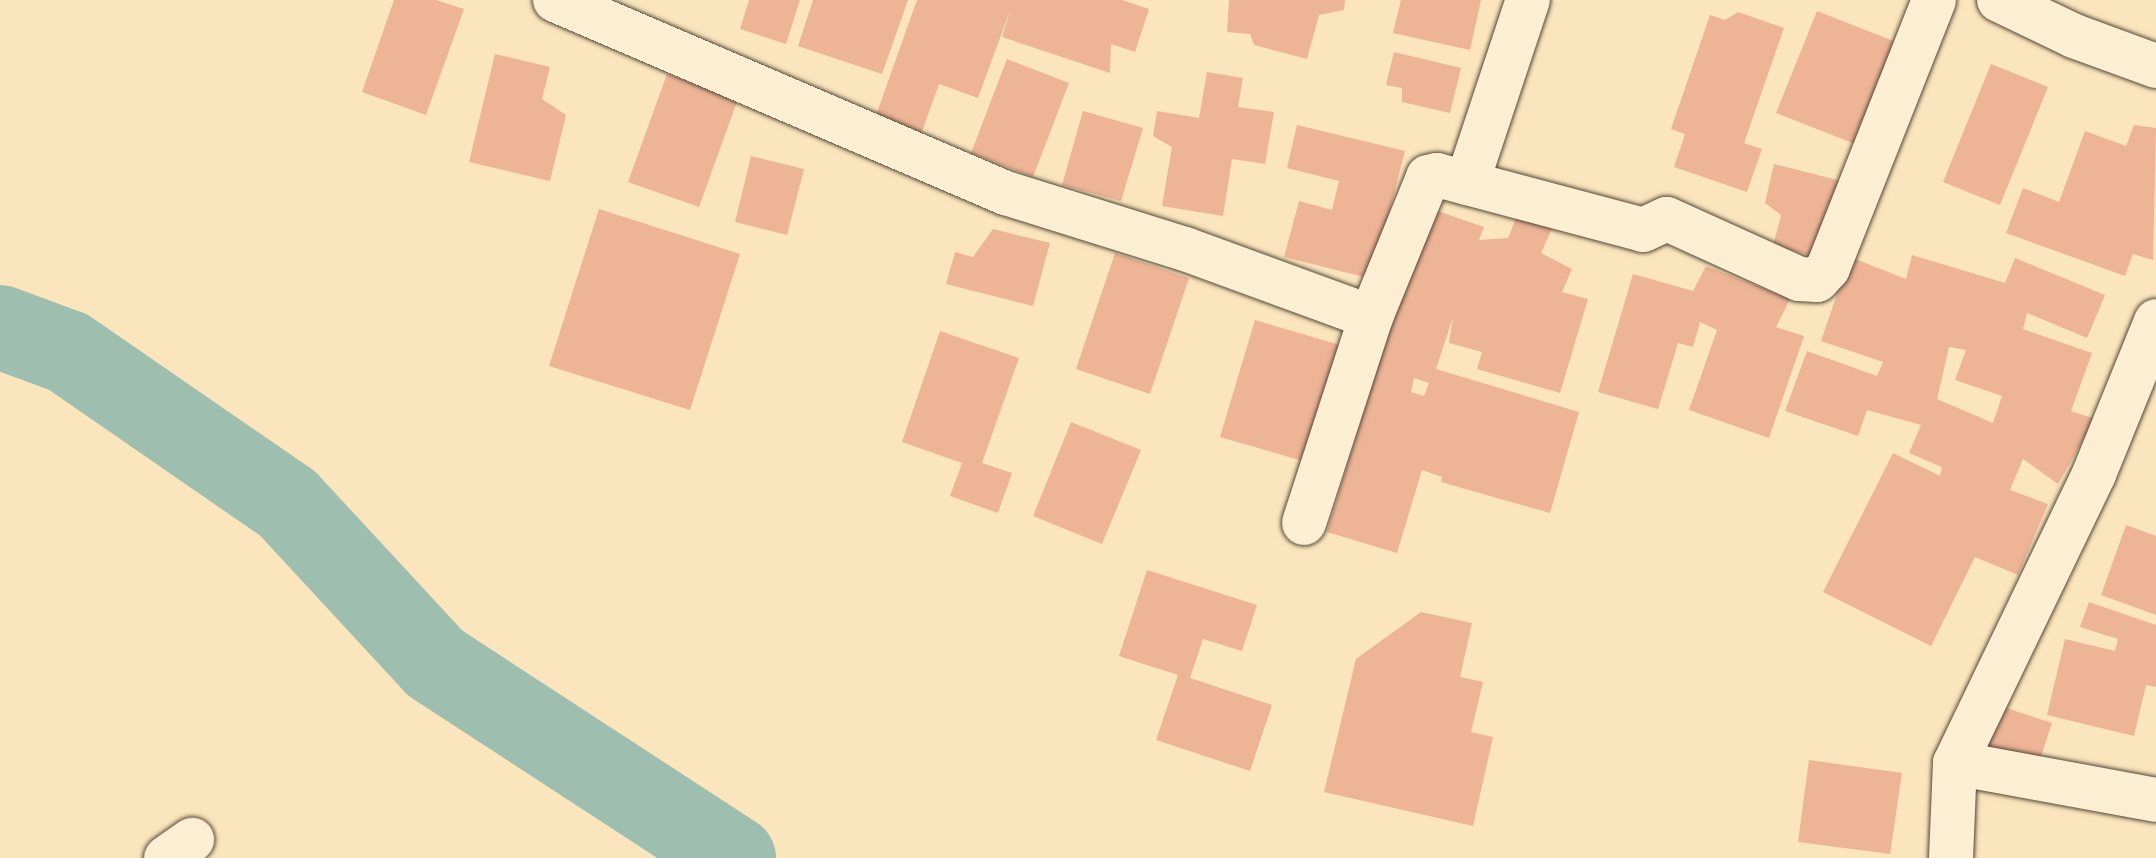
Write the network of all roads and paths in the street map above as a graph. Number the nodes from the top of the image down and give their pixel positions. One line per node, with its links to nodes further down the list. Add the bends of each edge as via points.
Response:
1 (555, 0): 7 (street, via 1006,193 1185,249)
2 (1528, 0): 6 (street)
3 (1934, 0): 6 (street, via 1828,268 1817,280 1799,279 1667,219 1643,230)
4 (1999, 0): 5 (street, via 2074,36)
5 (2156, 66)
6 (1467, 183): 7 (street, via 1437,175 1424,182)
7 (1371, 317): 9 (street)
8 (2156, 321): 10 (street, via 2094,474)
9 (1304, 523)
10 (1955, 763): 11 (street); 12 (street)
11 (2156, 800)
12 (1951, 858)

